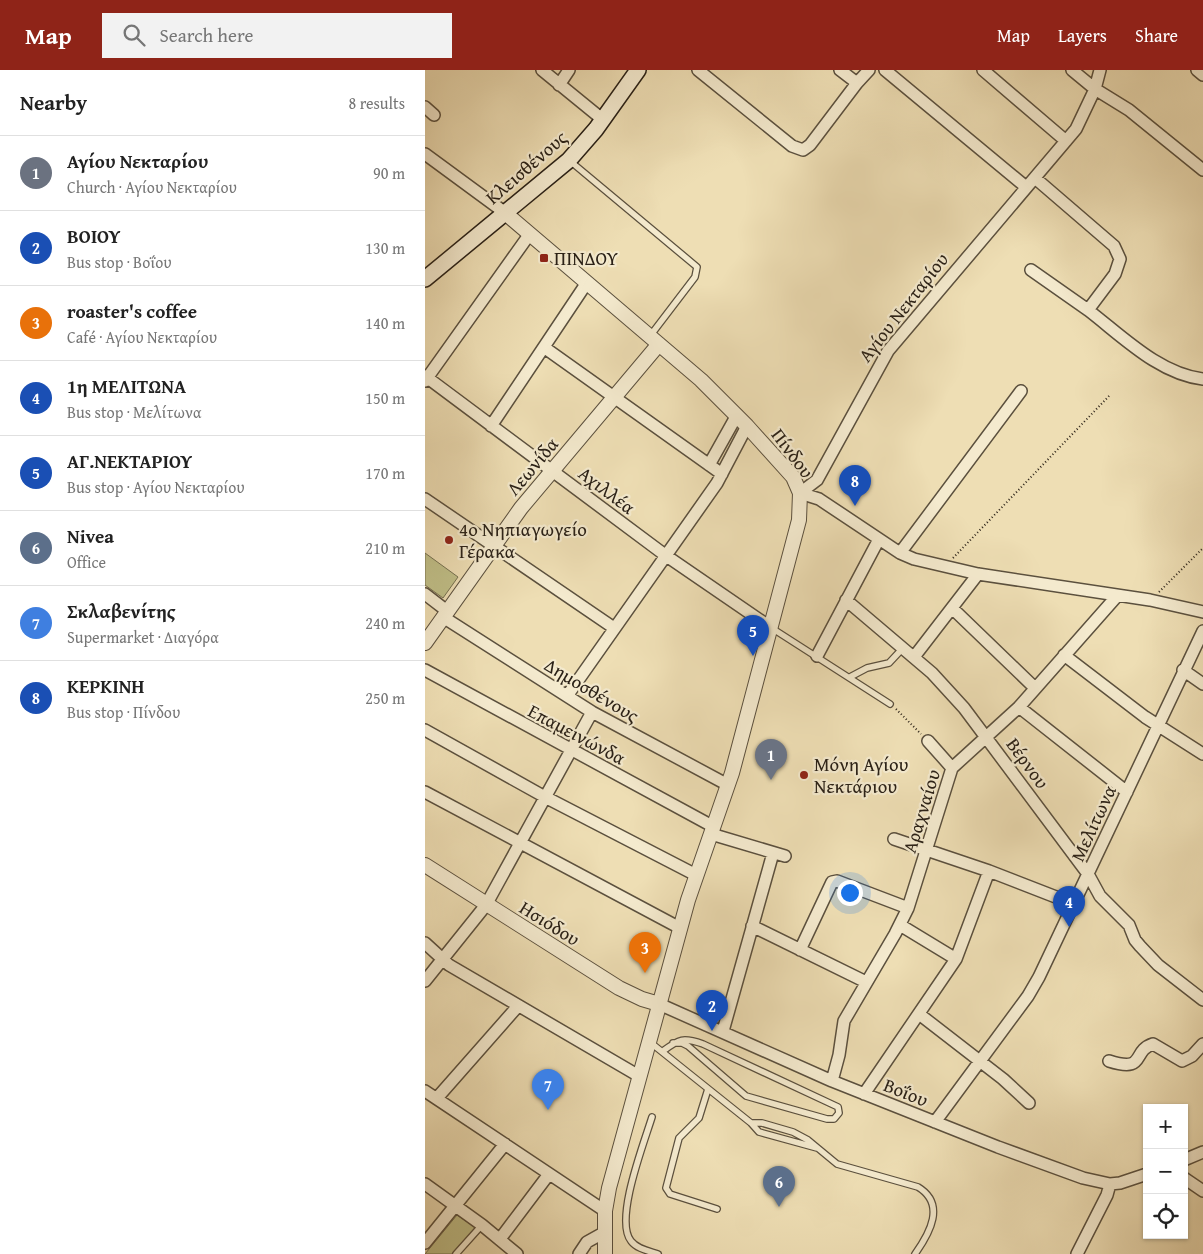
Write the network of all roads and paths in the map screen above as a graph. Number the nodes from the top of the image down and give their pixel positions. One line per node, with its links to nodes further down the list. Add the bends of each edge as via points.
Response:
1 (542, 70): 14 (street)
2 (569, 70): 14 (street)
3 (638, 70): 18 (main road, Κλεισθένους)
4 (698, 70): 13 (street, via 792,146 803,150 810,146)
5 (840, 70): 13 (street)
6 (869, 70): 13 (street)
7 (885, 70): 24 (street)
8 (983, 70): 19 (street)
9 (1072, 70): 15 (street)
10 (1100, 70): 15 (street, Αγίου Νεκταρίου)
11 (1197, 70): 12 (street)
12 (1203, 75)
13 (857, 83)
14 (559, 85): 18 (street)
15 (1095, 89): 19 (street, Αγίου Νεκταρίου, via 1081,121); 22 (street, via 1129,110)
16 (425, 107): 17 (street)
17 (435, 116)
18 (602, 119): 21 (main road, Κλεισθένους)
19 (1066, 141): 23 (street, Αγίου Νεκταρίου)
20 (425, 154): 25 (street)
21 (569, 160): 25 (main road, Κλεισθένους); 31 (lane, via 697,267 695,276)
22 (1203, 170)
23 (1035, 178): 24 (street, Αγίου Νεκταρίου); 30 (street, via 1114,246 1120,259 1115,274)
24 (1026, 187): 44 (street, Αγίου Νεκταρίου, via 887,351 817,480)
25 (504, 212): 26 (street, Πίνδου); 28 (main road, Κλεισθένους)
26 (529, 235): 29 (street, Πίνδου); 33 (street)
27 (1031, 270): 30 (street)
28 (425, 279)
29 (586, 284): 31 (street, Πίνδου); 32 (street)
30 (1088, 310): 34 (street, via 1153,359 1186,377)
31 (655, 340): 37 (street, Λεωνίδα); 38 (street, Πίνδου)
32 (545, 348): 37 (street); 39 (street)
33 (426, 378): 39 (street, Αχιλλέα)
34 (1203, 379)
35 (1021, 391): 49 (street)
36 (1110, 395): 51 (path)
37 (613, 398): 41 (street); 42 (street, Λεωνίδα)
38 (737, 415): 40 (street, Πίνδου); 41 (street)
39 (491, 426): 42 (street, Αχιλλέα)
40 (747, 426): 43 (street); 44 (street, Πίνδου, via 786,467)
41 (709, 465): 43 (street)
42 (552, 470): 47 (street, Λεωνίδα); 50 (street, Αχιλλέα)
43 (722, 474): 50 (street)
44 (800, 493): 46 (street, Πίνδου, via 819,499); 60 (street, via 799,520)
45 (425, 500): 47 (street)
46 (879, 539): 49 (street, Πίνδου); 55 (street)
47 (493, 546): 59 (street, Λεωνίδα); 61 (street)
48 (1203, 548): 56 (path)
49 (900, 553): 51 (street, Πίνδου)
50 (665, 556): 60 (street, Αχιλλέα); 61 (street)
51 (945, 567): 52 (street, Πίνδου)
52 (978, 574): 54 (street, Πίνδου); 57 (street)
53 (425, 594): 59 (street, Δημοσθένους)
54 (1117, 596): 56 (street, Πίνδου); 65 (street, Αραχναίου)
55 (846, 600): 64 (street, Βέρνου); 66 (street)
56 (1150, 600): 58 (street, Πίνδου)
57 (952, 608): 67 (street); 72 (street)
58 (1203, 612)
59 (445, 614): 63 (street, Λεωνίδα); 73 (street, Δημοσθένους)
60 (770, 627): 66 (lane); 84 (street)
61 (614, 628): 73 (street)
62 (1203, 631): 69 (street, Μελίτωνα)
63 (425, 643)
64 (903, 648): 67 (street, Βέρνου); 70 (lane, via 889,663 867,668)
65 (1064, 655): 72 (street, Αραχναίου); 77 (street)
66 (817, 656): 70 (lane)
67 (914, 657): 79 (street, Βέρνου)
68 (425, 670): 81 (street, Επαμεινώνδα)
69 (1183, 670): 71 (street); 77 (street, Μελίτωνα)
70 (850, 677): 74 (lane)
71 (1203, 684)
72 (1035, 688): 75 (street, Αραχναίου)
73 (567, 696): 76 (street, Δημοσθένους)
74 (890, 704): 80 (path)
75 (1019, 706): 79 (street, Αραχναίου); 86 (street)
76 (592, 712): 81 (street); 84 (street, Δημοσθένους)
77 (1158, 726): 82 (street); 86 (street, Μελίτωνα)
78 (425, 730): 87 (street)
79 (988, 737): 83 (street, Αραχναίου); 96 (street, Βέρνου)
80 (928, 741): 83 (street)
81 (570, 751): 87 (street); 88 (street, Επαμεινώνδα)
82 (1203, 754)
83 (952, 768): 91 (street, Αραχναίου)
84 (728, 785): 88 (street)
85 (425, 792): 90 (street)
86 (1127, 792): 96 (street, Μελίτωνα)
87 (545, 797): 90 (street); 97 (street)
88 (713, 831): 92 (street, Επαμεινώνδα); 97 (street)
89 (894, 839): 91 (street)
90 (519, 843): 99 (street); 103 (street)
91 (927, 851): 95 (street); 100 (street, Αραχναίου)
92 (773, 853): 93 (street, Επαμεινώνδα); 102 (street)
93 (785, 856)
94 (425, 865): 99 (street, Ησιόδου)
95 (989, 871): 98 (street); 107 (street)
96 (1088, 874): 98 (street, Μελίτωνα); 110 (street, Βέρνου, via 1100,896 1125,920 1135,940 1159,965)
97 (696, 876): 103 (street)
98 (1074, 904): 119 (street, Μελίτωνα, via 1028,996)
99 (485, 905): 106 (street); 111 (street, Ησιόδου, via 619,988)
100 (908, 908): 101 (street, Αραχναίου); 105 (street, via 837,881 832,882)
101 (901, 925): 107 (street); 109 (street, Αραχναίου)
102 (752, 926): 105 (street); 114 (street)
103 (680, 928): 111 (street)
104 (425, 943): 106 (street)
105 (800, 950): 109 (street)
106 (443, 958): 108 (street); 112 (street, via 449,965)
107 (956, 959): 113 (street)
108 (425, 982)
109 (866, 982): 122 (street, Αραχναίου, via 844,1021 839,1056)
110 (1203, 1000)
111 (659, 1004): 114 (street, Βοΐου); 115 (street)
112 (518, 1006): 121 (street); 126 (street)
113 (919, 1014): 119 (street); 125 (street)
114 (723, 1031): 122 (street, Βοΐου)
115 (649, 1042): 118 (lane); 121 (street)
116 (673, 1043): 116 (lane, via 689,1046 740,1092 753,1099 827,1119 834,1119 839,1113 838,1107 703,1044 682,1039); 118 (lane)
117 (1203, 1044): 120 (street, via 1192,1056 1182,1060 1153,1044 1133,1064)
118 (663, 1052): 123 (lane)
119 (980, 1062): 127 (street); 130 (street, Μελίτωνα)
120 (1109, 1062)
121 (639, 1076): 143 (street)
122 (831, 1081): 125 (street, Βοΐου)
123 (708, 1089): 129 (lane); 142 (lane, via 699,1118 679,1138 666,1188 670,1194)
124 (425, 1090): 126 (street)
125 (865, 1094): 130 (street, Βοΐου)
126 (437, 1098): 131 (street)
127 (1029, 1103)
128 (652, 1117): 148 (lane, via 624,1218 627,1236)
129 (751, 1122): 132 (lane, via 793,1132); 132 (lane, via 759,1132)
130 (935, 1122): 139 (street, Βοΐου, via 1022,1157)
131 (505, 1144): 135 (street); 141 (street)
132 (818, 1148): 154 (lane, via 837,1164 924,1190 932,1201 933,1222 928,1236)
133 (1203, 1152): 134 (street)
134 (1188, 1158)
135 (549, 1174): 143 (street); 146 (street)
136 (1143, 1175): 139 (street, Βοΐου)
137 (1188, 1181): 140 (street)
138 (425, 1184): 141 (street)
139 (1110, 1184): 155 (street)
140 (1203, 1190)
141 (455, 1205): 144 (street); 147 (street)
142 (717, 1209)
143 (605, 1211): 145 (street)
144 (482, 1225): 146 (street); 149 (lane)
145 (605, 1232): 151 (street, via 587,1242); 152 (street)
146 (500, 1239): 150 (street)
147 (425, 1243)
148 (639, 1251): 153 (lane)
149 (456, 1254)
150 (517, 1254)
151 (579, 1254)
152 (605, 1254)
153 (658, 1254)
154 (915, 1254)
155 (1077, 1254)

